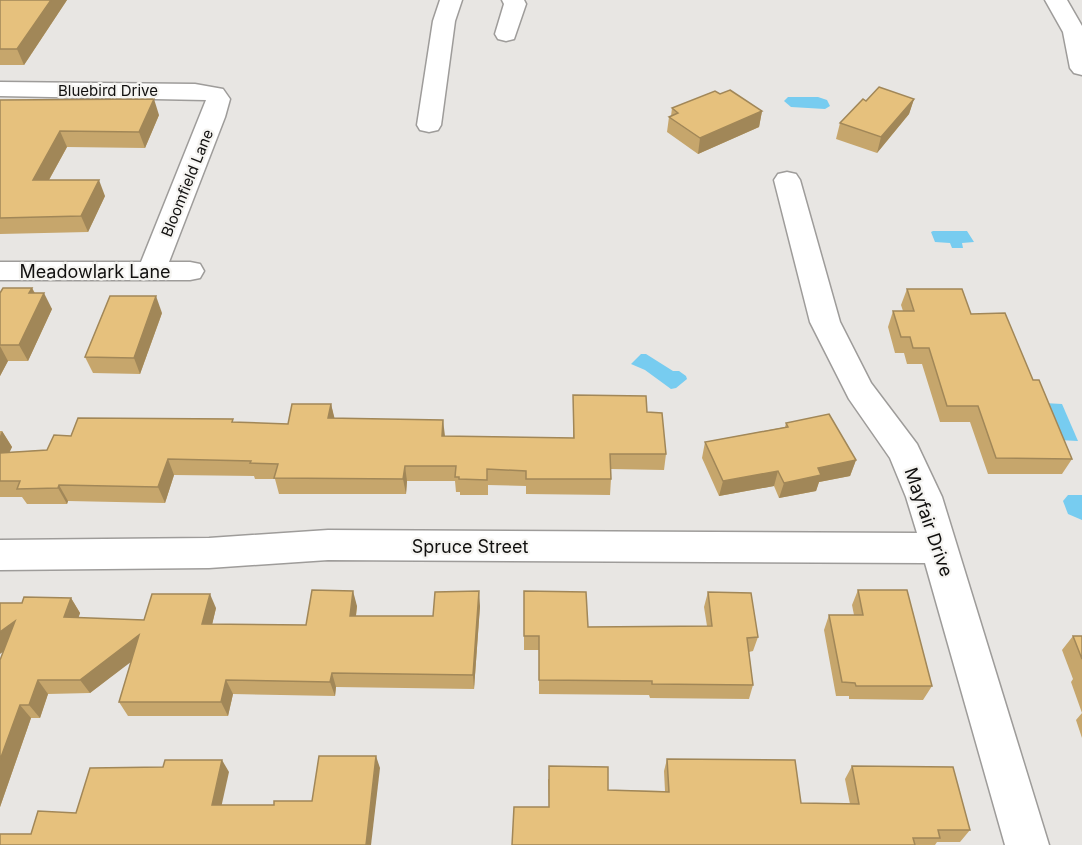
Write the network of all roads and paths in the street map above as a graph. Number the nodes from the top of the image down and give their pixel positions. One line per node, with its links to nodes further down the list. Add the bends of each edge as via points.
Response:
1 (451, 0): 8 (street, via 444,21)
2 (513, 0): 4 (street)
3 (1056, 0): 5 (street, via 1075,31)
4 (506, 34)
5 (1082, 68)
6 (0, 89): 7 (street, Bluebird Drive)
7 (215, 94): 11 (street, Bloomfield Lane, via 218,99 213,117)
8 (429, 124)
9 (787, 180): 13 (street, Mayfair Drive, via 825,322 860,391 905,453)
10 (0, 271): 11 (street, Meadowlark Lane)
11 (151, 271): 12 (street, Meadowlark Lane)
12 (190, 271)
13 (940, 548): 14 (street, Spruce Street, via 328,545 208,553); 15 (street, Mayfair Drive)
14 (0, 555)
15 (1027, 845)

